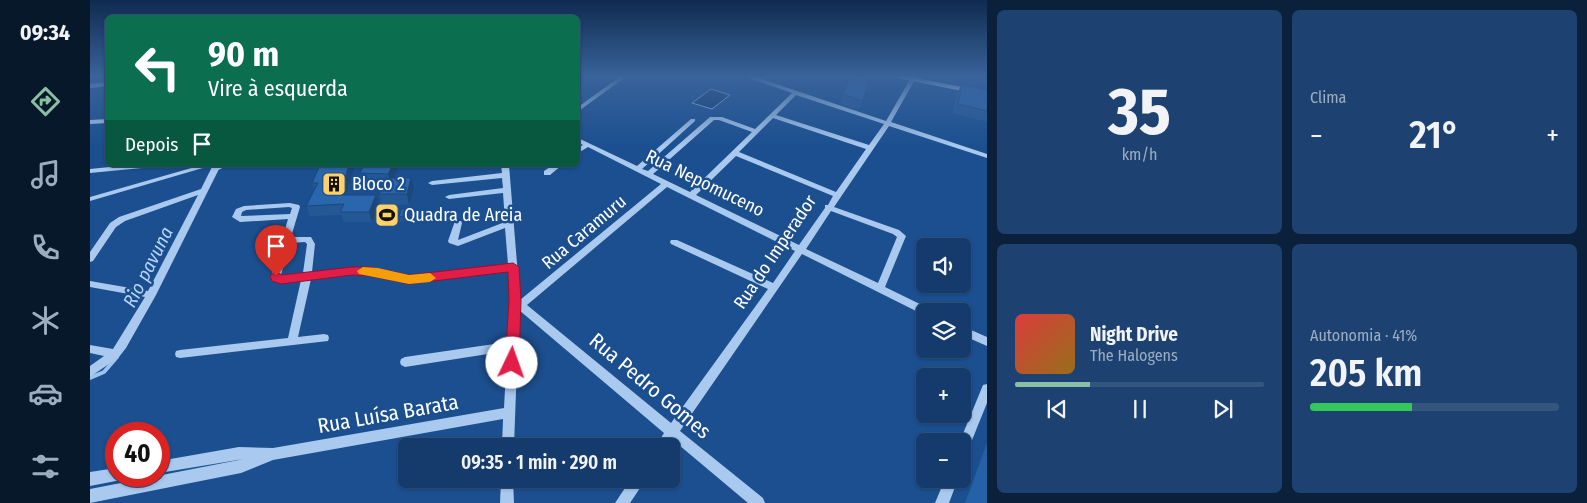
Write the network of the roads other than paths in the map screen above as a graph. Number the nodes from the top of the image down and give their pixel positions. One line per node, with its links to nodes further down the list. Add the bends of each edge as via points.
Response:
1 (592, 99): 5 (street)
2 (789, 99): 6 (street)
3 (814, 99): 10 (street)
4 (901, 99): 10 (street, Rua do Imperador)
5 (580, 108)
6 (773, 116): 11 (street); 14 (street)
7 (693, 120): 24 (street)
8 (105, 121): 9 (street)
9 (90, 122)
10 (887, 124): 14 (street, Rua do Imperador); 17 (street)
11 (757, 132): 16 (street); 27 (street, via 715,118)
12 (580, 141): 13 (street, Rua Nepomuceno)
13 (587, 145): 15 (street); 18 (street, Rua Nepomuceno)
14 (870, 148): 34 (street, Rua do Imperador)
15 (580, 150)
16 (735, 153): 33 (street); 34 (street)
17 (987, 156)
18 (622, 162): 24 (street, Rua Nepomuceno)
19 (117, 167): 25 (street)
20 (203, 167): 36 (street)
21 (216, 167): 32 (street)
22 (505, 167): 28 (street)
23 (555, 167): 26 (street)
24 (636, 168): 27 (street, Rua Nepomuceno)
25 (90, 171)
26 (547, 172)
27 (649, 174): 30 (street, Rua Nepomuceno)
28 (506, 175): 29 (street); 31 (street)
29 (432, 183)
30 (667, 183): 33 (street, Rua Nepomuceno); 51 (street, Rua Caramuru)
31 (507, 190): 35 (street); 40 (street)
32 (203, 191): 44 (street, via 122,218 113,225); 50 (street)
33 (692, 195): 43 (street, Rua Nepomuceno)
34 (837, 195): 37 (street, Rua do Imperador)
35 (449, 197)
36 (90, 199)
37 (828, 207): 43 (street, Rua do Imperador); 49 (street, via 902,236)
38 (293, 216): 38 (street, via 296,207 290,205 244,208 236,217); 41 (street)
39 (458, 223): 40 (street, via 452,240 458,243)
40 (511, 231): 45 (street)
41 (287, 240): 46 (street, via 310,240); 46 (street, via 276,278)
42 (674, 242): 48 (street)
43 (800, 250): 48 (street, Rua do Imperador); 49 (street, Rua Nepomuceno)
44 (90, 259)
45 (513, 267): 46 (street, via 416,279 352,271); 51 (street)
46 (307, 276): 55 (street)
47 (90, 284): 50 (street)
48 (774, 288): 65 (street, Rua do Imperador)
49 (880, 289): 52 (street, Rua Nepomuceno)
50 (152, 295): 59 (street)
51 (518, 303): 57 (street); 65 (street, Rua Pedro Gomes)
52 (916, 307)
53 (971, 334): 56 (street)
54 (324, 338): 55 (street)
55 (292, 341): 60 (street)
56 (987, 342)
57 (513, 346): 61 (street); 64 (street)
58 (90, 349): 59 (street)
59 (115, 354): 62 (street)
60 (180, 354)
61 (405, 362)
62 (90, 372)
63 (987, 389): 66 (street)
64 (509, 414): 67 (street); 69 (street, Rua Luísa Barata)
65 (672, 431): 68 (street, Rua do Imperador); 79 (street, Rua Pedro Gomes)
66 (969, 433)
67 (508, 438)
68 (667, 438)
69 (262, 453): 70 (street, Rua Luísa Barata, via 239,453); 76 (street, Rua Luísa Barata, via 241,467)
70 (170, 465)
71 (105, 477): 72 (street)
72 (90, 479)
73 (507, 488): 77 (street)
74 (633, 488): 78 (street)
75 (948, 488): 80 (street)
76 (90, 496)
77 (507, 503)
78 (622, 503)
79 (758, 503)
80 (942, 503)

